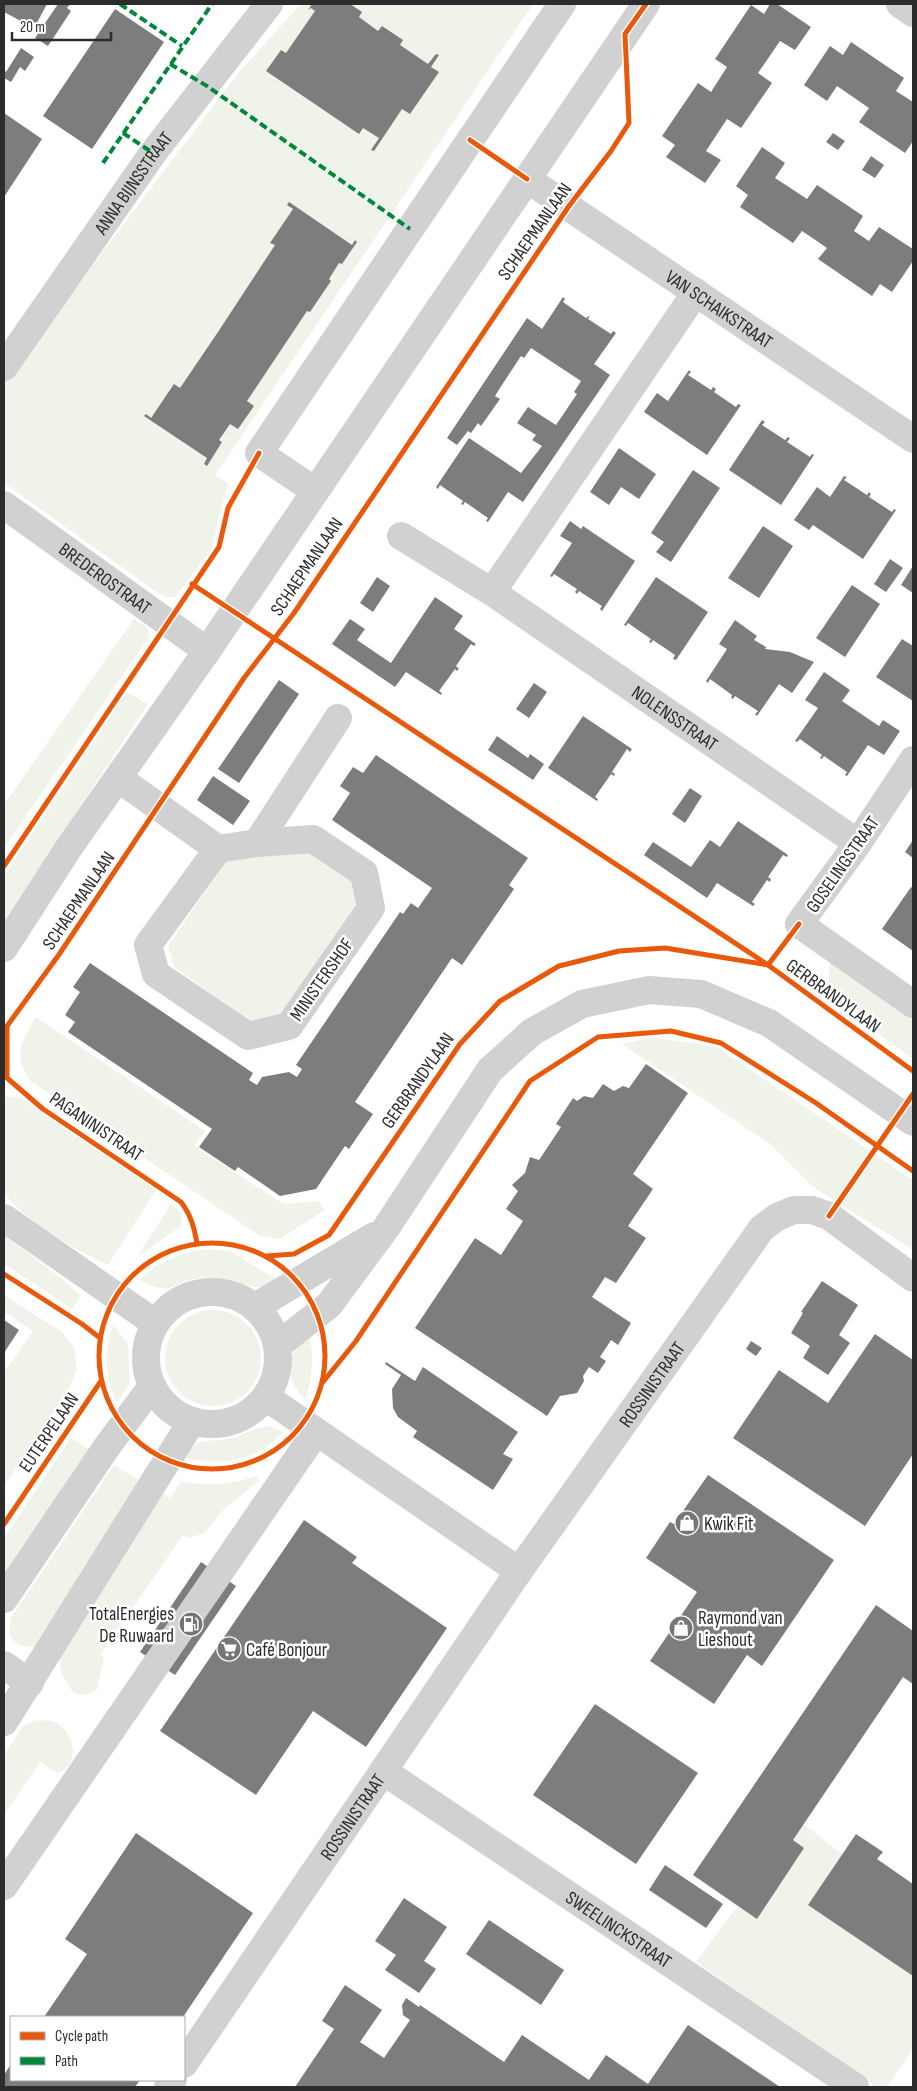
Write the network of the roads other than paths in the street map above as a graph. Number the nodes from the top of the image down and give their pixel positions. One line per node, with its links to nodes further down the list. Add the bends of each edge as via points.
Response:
1 (269, 4): 8 (street, ANNA BIJNSSTRAAT, via 153,153)
2 (562, 4): 10 (street, SCHAEPMANLAAN, via 259,453)
3 (646, 4): 6 (street, SCHAEPMANLAAN)
4 (900, 4): 5 (street)
5 (913, 12)
6 (527, 179): 7 (street, VAN SCHAIKSTRAAT); 10 (street, SCHAEPMANLAAN)
7 (696, 292): 9 (street, VAN SCHAIKSTRAAT); 13 (street)
8 (4, 366)
9 (913, 439)
10 (316, 491): 14 (street, SCHAEPMANLAAN)
11 (4, 505): 14 (street, BREDEROSTRAAT)
12 (401, 536): 13 (street, NOLENSSTRAAT)
13 (492, 592): 19 (street, NOLENSSTRAAT)
14 (207, 651): 17 (street, SCHAEPMANLAAN)
15 (338, 718): 18 (street)
16 (913, 760): 19 (street, GOSELINGSTRAAT)
17 (118, 778): 20 (street); 22 (street, SCHAEPMANLAAN)
18 (257, 843): 20 (street, MINISTERSHOF); 20 (street, MINISTERSHOF, via 313,839 364,873 371,908 289,1026 248,1036 156,974 148,945)
19 (858, 844): 21 (street, GOSELINGSTRAAT)
20 (218, 848)
21 (800, 924): 23 (street, GERBRANDYLAAN)
22 (4, 948)
23 (913, 1004)
24 (913, 1122): 26 (street, via 769,1023 701,994 648,990 582,1004 532,1032 490,1070)
25 (4, 1218): 29 (street)
26 (386, 1228): 28 (street); 30 (street, via 329,1305)
27 (913, 1278): 35 (street, ROSSINISTRAAT, via 830,1216 812,1210 794,1210 762,1228)
28 (255, 1307): 29 (street, via 239,1297 201,1292 167,1308); 30 (street, via 270,1324)
29 (155, 1323): 31 (street, via 148,1338 146,1355 146,1371)
30 (278, 1346): 32 (street, via 274,1381)
31 (152, 1386): 33 (street, via 162,1402); 36 (street, via 106,1448)
32 (266, 1397): 33 (street, via 251,1412 233,1421 212,1424); 34 (street)
33 (192, 1421): 38 (street)
34 (316, 1432): 35 (street); 41 (street)
35 (519, 1571): 40 (street, ROSSINISTRAAT)
36 (4, 1600)
37 (4, 1665): 38 (street)
38 (30, 1683): 39 (street)
39 (4, 1722)
40 (383, 1771): 42 (street, ROSSINISTRAAT); 43 (street, SWEELINCKSTRAAT)
41 (4, 1886)
42 (185, 2063)
43 (855, 2087)

